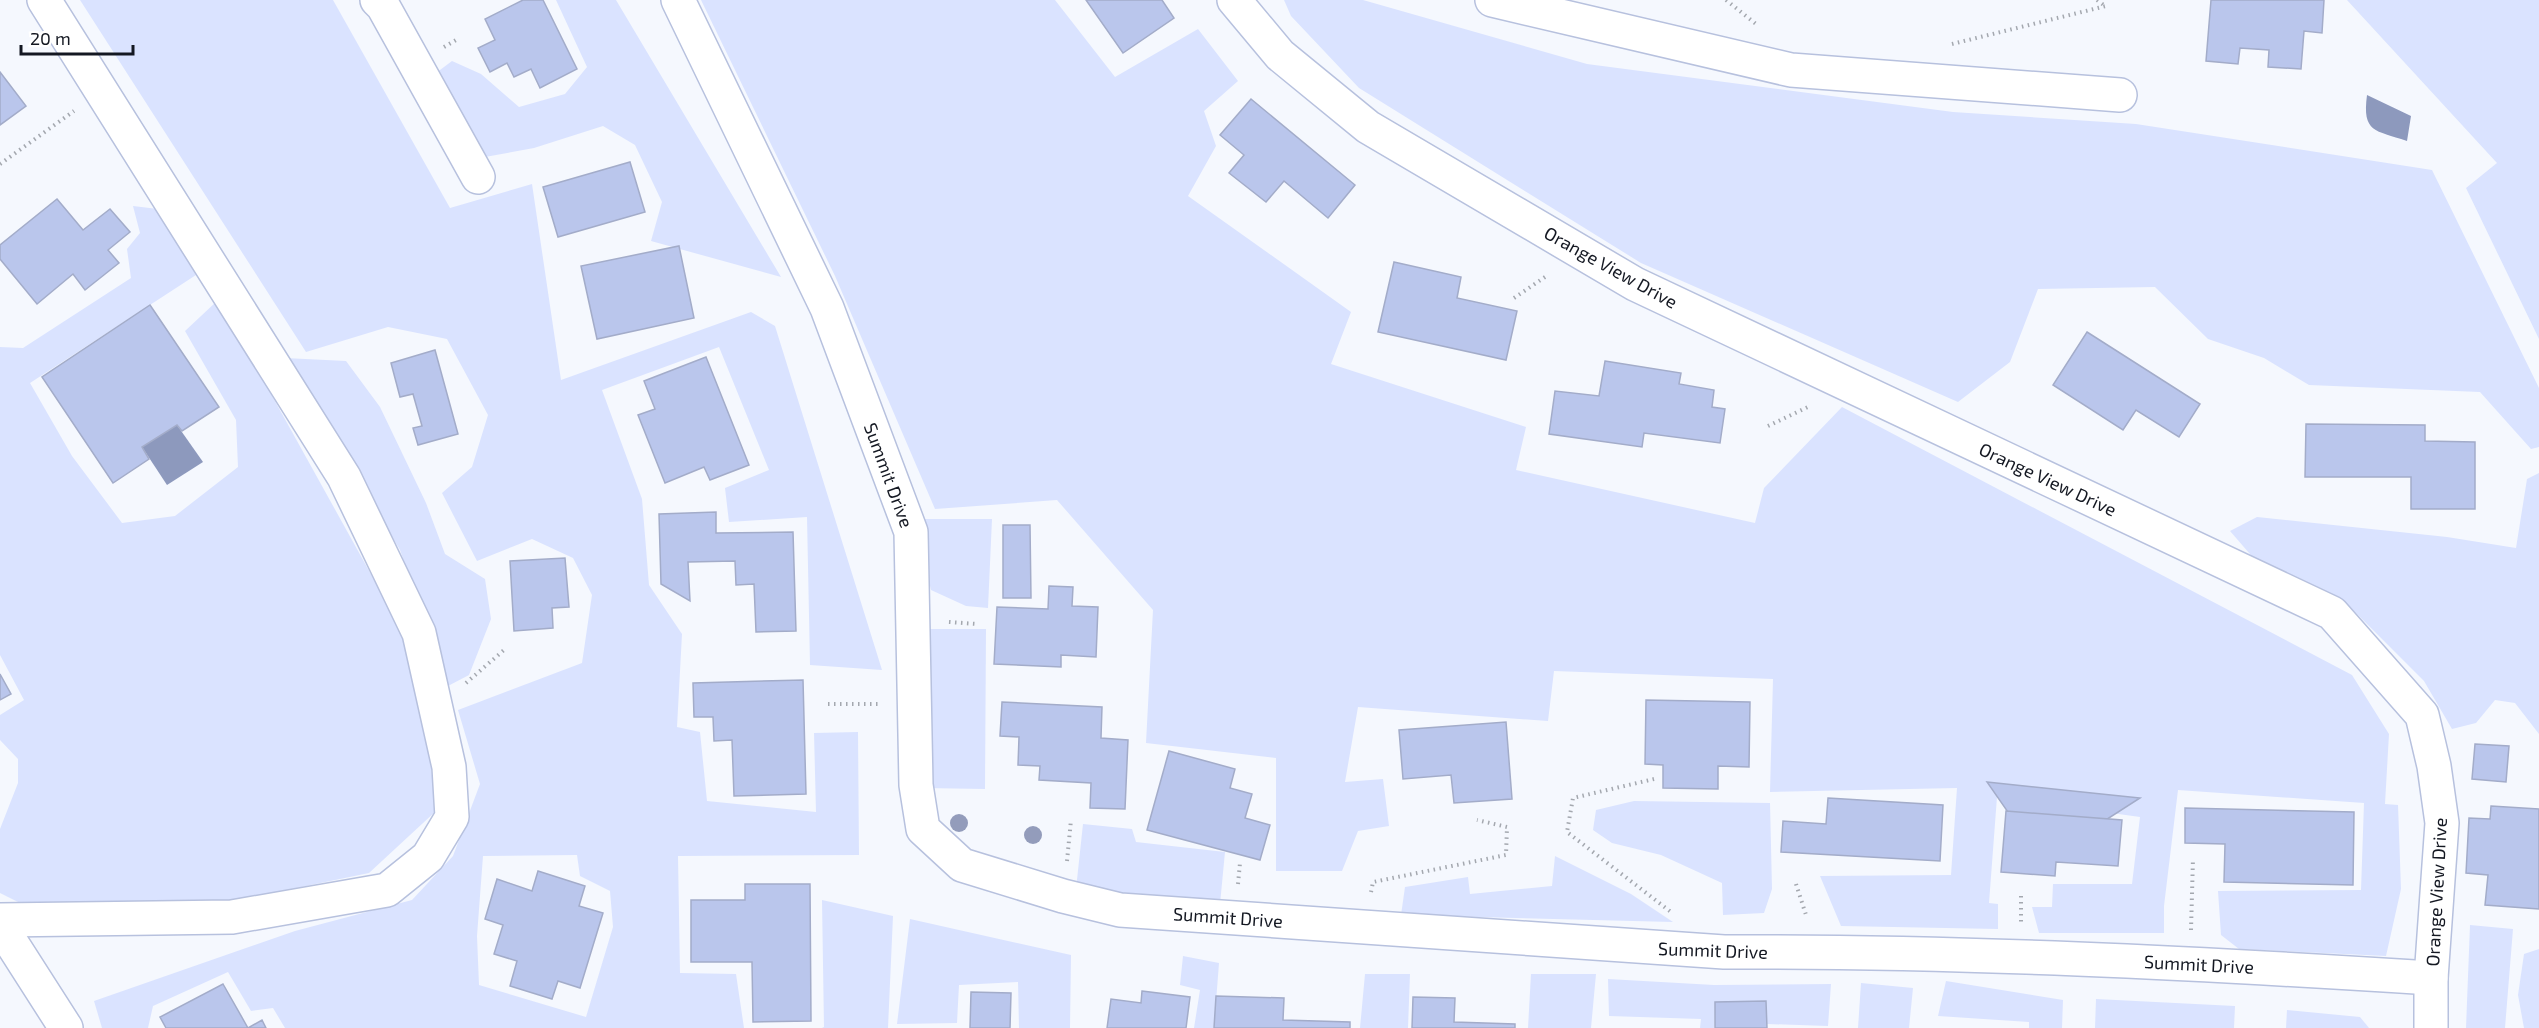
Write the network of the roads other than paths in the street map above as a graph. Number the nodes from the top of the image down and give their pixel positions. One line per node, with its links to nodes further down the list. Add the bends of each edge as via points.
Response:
1 (44, 0): 8 (street, via 344,477 418,633 449,767 452,818 428,857 387,890 232,917)
2 (376, 0): 7 (street, via 383,6)
3 (678, 0): 10 (street, Summit Drive, via 827,308 911,532 916,785 923,829 962,865 1120,910 1724,952 2190,963)
4 (1234, 0): 10 (street, Orange View Drive, via 1280,55 1368,127 1635,284 2332,613 2422,715 2442,823)
5 (1492, 0): 6 (street, via 1791,70)
6 (2120, 95)
7 (478, 177)
8 (0, 920)
9 (0, 926): 11 (street)
10 (2431, 978): 12 (street, Orange View Drive)
11 (66, 1028)
12 (2431, 1028)

